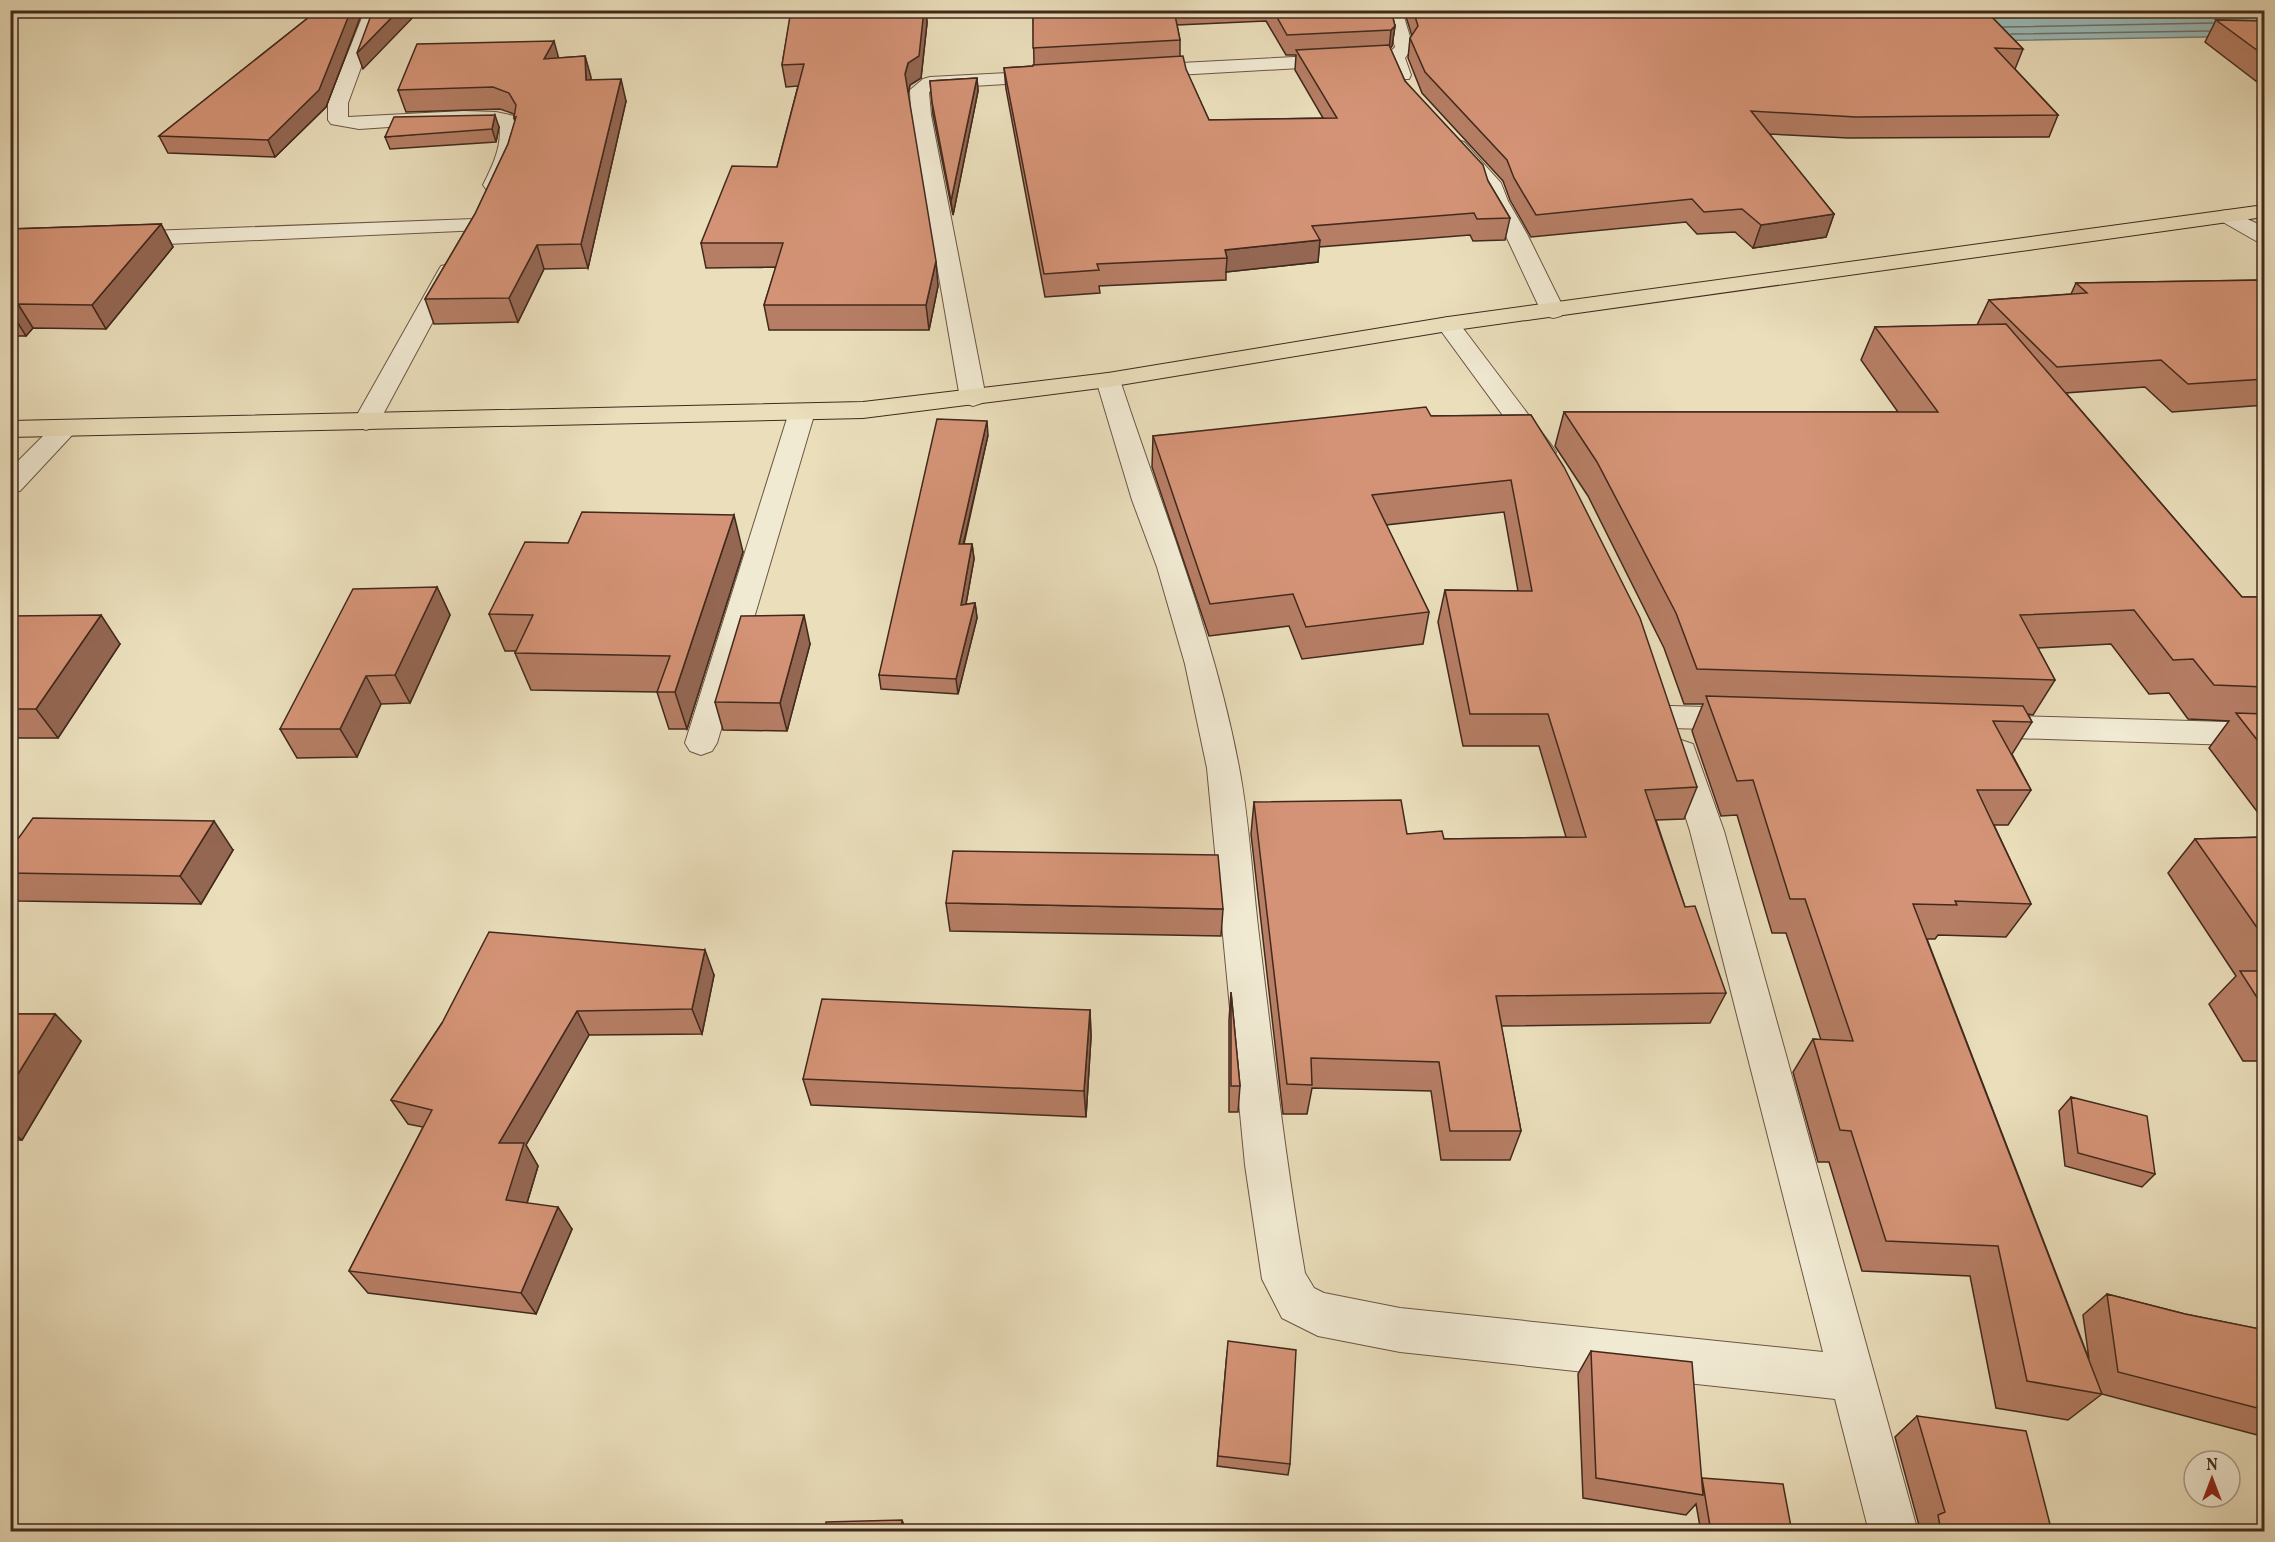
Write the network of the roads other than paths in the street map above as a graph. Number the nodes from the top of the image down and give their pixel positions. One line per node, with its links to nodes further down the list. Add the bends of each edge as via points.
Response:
1 (374, 10): 9 (street, via 338,103 338,120 507,120 511,127 503,166)
2 (1393, 10): 3 (street, via 1404,47)
3 (1395, 57): 4 (street); 6 (street)
4 (1125, 72)
5 (1066, 76): 16 (street, via 940,82 919,90)
6 (1411, 96)
7 (1443, 131): 13 (street, via 1491,183)
8 (2265, 211): 10 (main road)
9 (480, 213): 12 (street); 18 (street)
10 (2229, 216): 11 (street); 13 (main road)
11 (2265, 236)
12 (105, 239)
13 (1553, 311): 14 (main road)
14 (1448, 324): 15 (main road); 21 (street, via 1534,437)
15 (1108, 380): 16 (main road); 29 (street, via 1197,653 1223,768 1266,1165 1284,1279 1298,1303 1318,1314 1400,1330)
16 (973, 398): 17 (main road)
17 (802, 412): 18 (main road); 28 (street)
18 (366, 422): 19 (main road)
19 (65, 428): 20 (main road); 22 (street)
20 (10, 429)
21 (1559, 477)
22 (10, 485)
23 (1658, 683): 24 (street)
24 (1670, 717): 25 (street); 29 (street, via 1707,831)
25 (1777, 720)
26 (1955, 725): 27 (street)
27 (2265, 735)
28 (701, 743)
29 (1853, 1378): 30 (street)
30 (1894, 1532)

